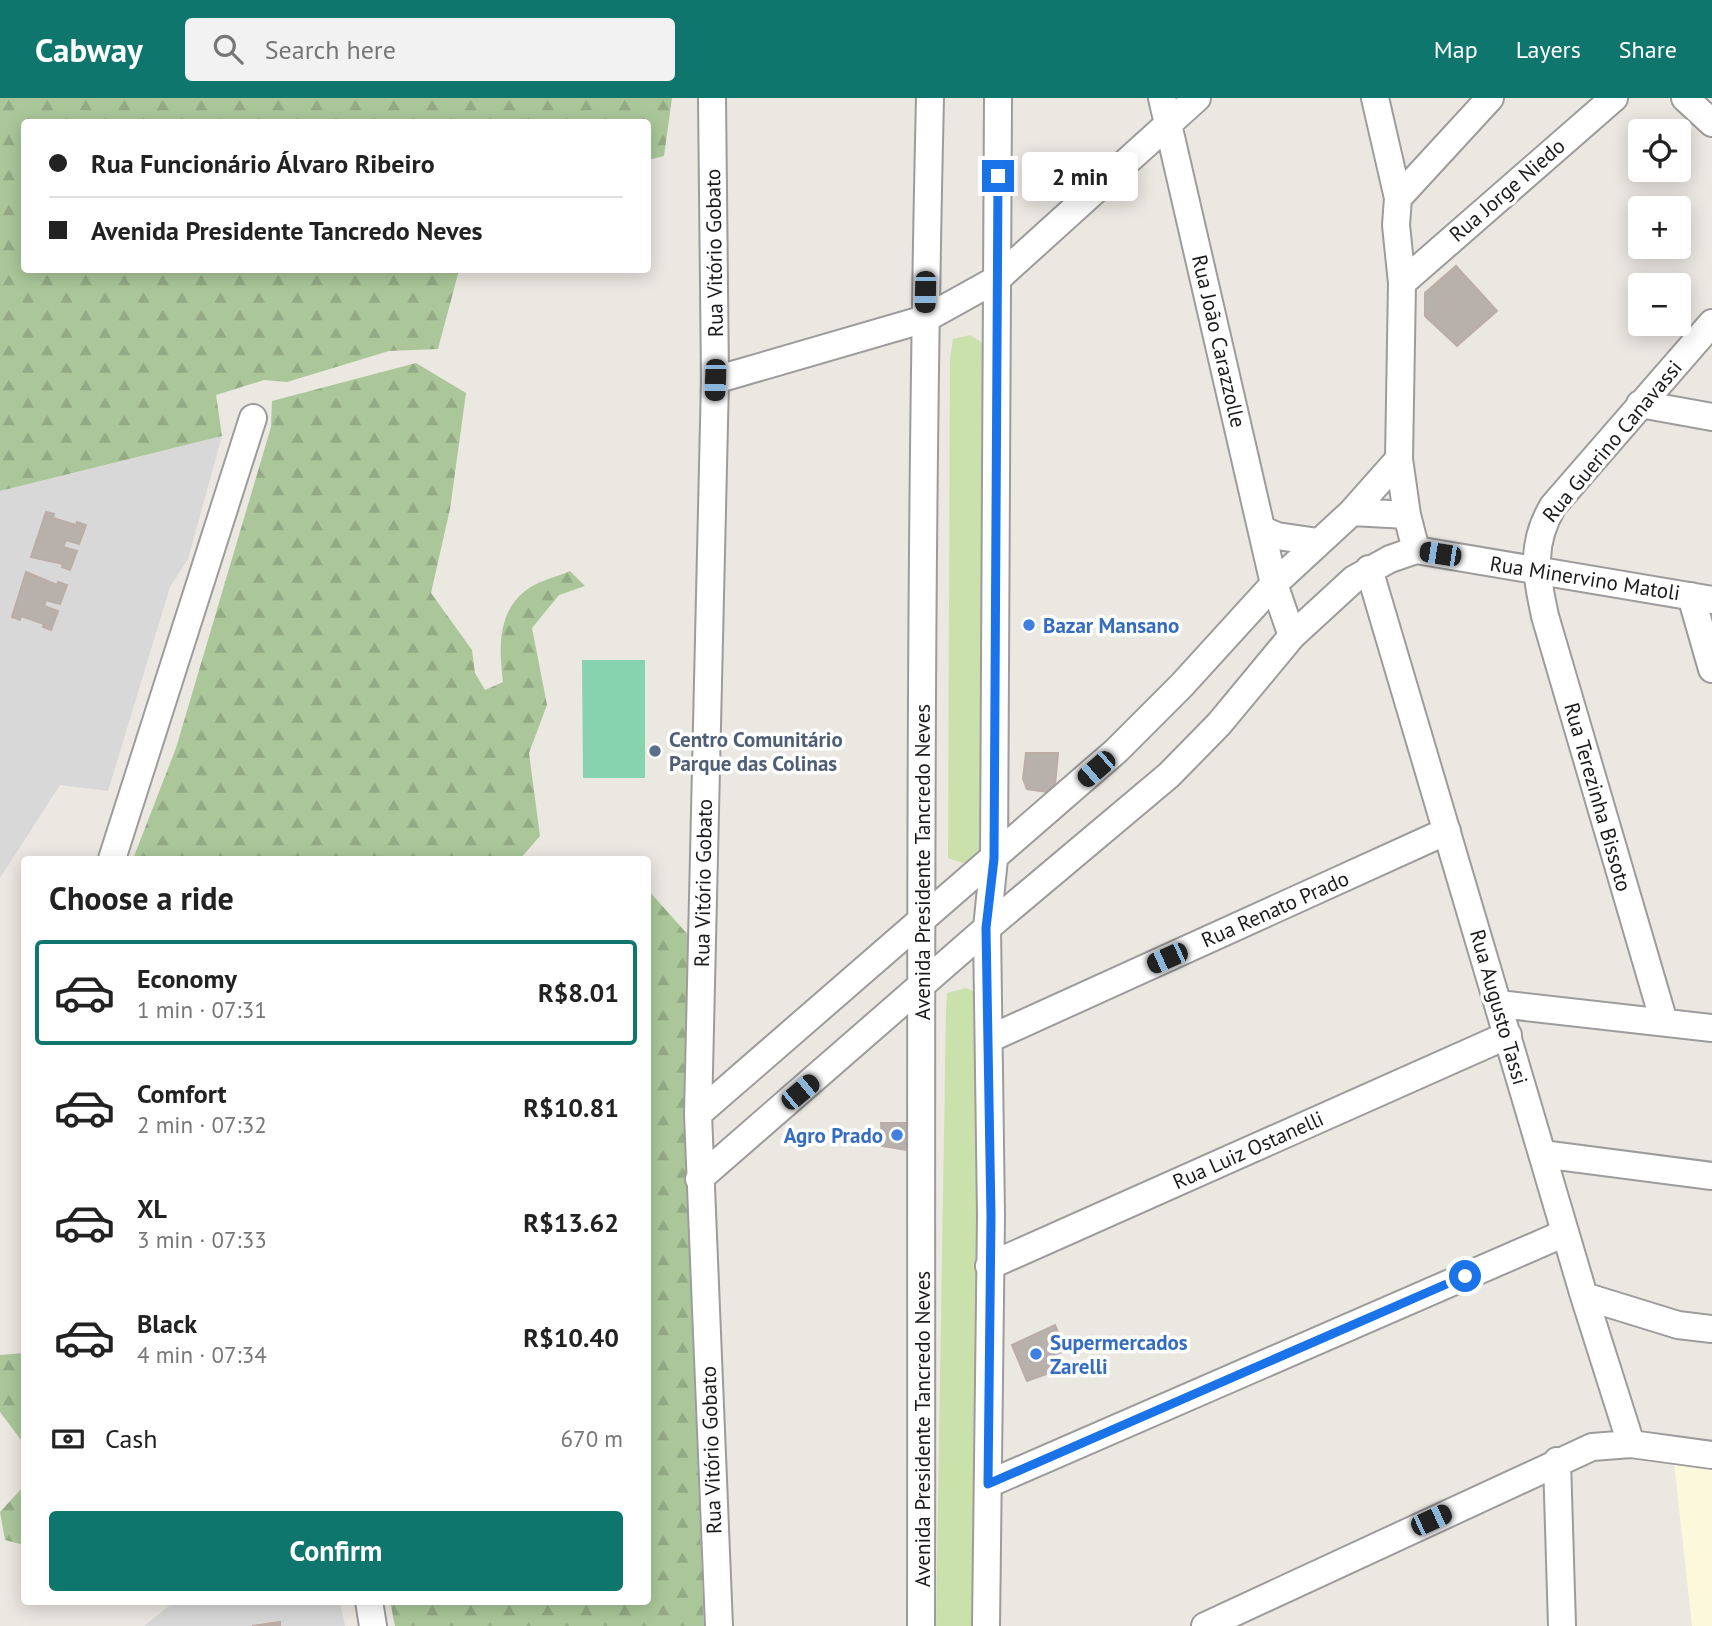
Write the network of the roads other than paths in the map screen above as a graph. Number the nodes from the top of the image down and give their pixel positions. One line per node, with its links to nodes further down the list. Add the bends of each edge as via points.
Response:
1 (712, 98): 16 (street, Rua Vitório Gobato)
2 (930, 98): 14 (street, Avenida Presidente Tancredo Neves)
3 (998, 98): 12 (street)
4 (1197, 98): 9 (street)
5 (1375, 98): 11 (street)
6 (1490, 98): 11 (street)
7 (1614, 98): 13 (street, Rua Jorge Niedo)
8 (1685, 98): 10 (street)
9 (1164, 110): 12 (street); 23 (street, Rua João Carazzolle)
10 (1712, 123)
11 (1398, 198): 13 (street)
12 (996, 279): 14 (street); 34 (street)
13 (1402, 284): 20 (street)
14 (925, 319): 16 (street); 35 (street, Avenida Presidente Tancredo Neves)
15 (1712, 323): 17 (street, Rua Guerino Canavassi)
16 (715, 380): 43 (street, Rua Vitório Gobato)
17 (1640, 404): 18 (street); 27 (street, Rua Guerino Canavassi, via 1553,506 1541,527)
18 (1712, 417)
19 (253, 418): 33 (street)
20 (1399, 458): 21 (street); 22 (street)
21 (1352, 512): 22 (street); 24 (street)
22 (1407, 515): 25 (street)
23 (1263, 530): 24 (street); 28 (street, Rua João Carazzolle)
24 (1318, 542): 28 (street)
25 (1416, 550): 26 (street); 27 (street, Rua Minervino Matoli)
26 (1369, 569): 30 (street); 32 (street, Rua Augusto Tassi)
27 (1535, 570): 29 (street, Rua Minervino Matoli); 39 (street, Rua Terezinha Bissoto)
28 (1274, 584): 30 (street, Rua João Carazzolle); 34 (street, via 1116,751)
29 (1702, 598): 31 (street)
30 (1292, 636): 36 (street, via 1219,724 1169,775)
31 (1712, 669)
32 (1447, 831): 38 (street, Rua Augusto Tassi); 42 (street, Rua Renato Prado)
33 (114, 856)
34 (994, 859): 35 (street); 36 (street)
35 (921, 918): 37 (street, Avenida Presidente Tancredo Neves); 43 (street)
36 (986, 928): 37 (street); 42 (street)
37 (921, 987): 46 (street); 58 (street, Avenida Presidente Tancredo Neves)
38 (1499, 1004): 39 (street); 41 (street, Rua Augusto Tassi)
39 (1664, 1022): 40 (street)
40 (1712, 1028)
41 (1508, 1035): 44 (street, Rua Augusto Tassi); 48 (street, Rua Luiz Ostanelli)
42 (989, 1039): 48 (street)
43 (698, 1114): 46 (street, Rua Vitório Gobato)
44 (1542, 1154): 45 (street); 47 (street, Rua Augusto Tassi)
45 (1712, 1176)
46 (699, 1179): 57 (street, Rua Vitório Gobato)
47 (1565, 1233): 49 (street, Rua Augusto Tassi); 54 (street)
48 (989, 1266): 54 (street)
49 (1584, 1296): 50 (street, via 1678,1325); 51 (street, Rua Augusto Tassi)
50 (1712, 1329)
51 (1632, 1444): 52 (street); 53 (street, via 1592,1447)
52 (1712, 1455)
53 (1557, 1461): 60 (street); 61 (street)
54 (988, 1484): 59 (street)
55 (370, 1605): 56 (street)
56 (373, 1626)
57 (719, 1626)
58 (921, 1626)
59 (986, 1626)
60 (1205, 1626)
61 (1562, 1626)

